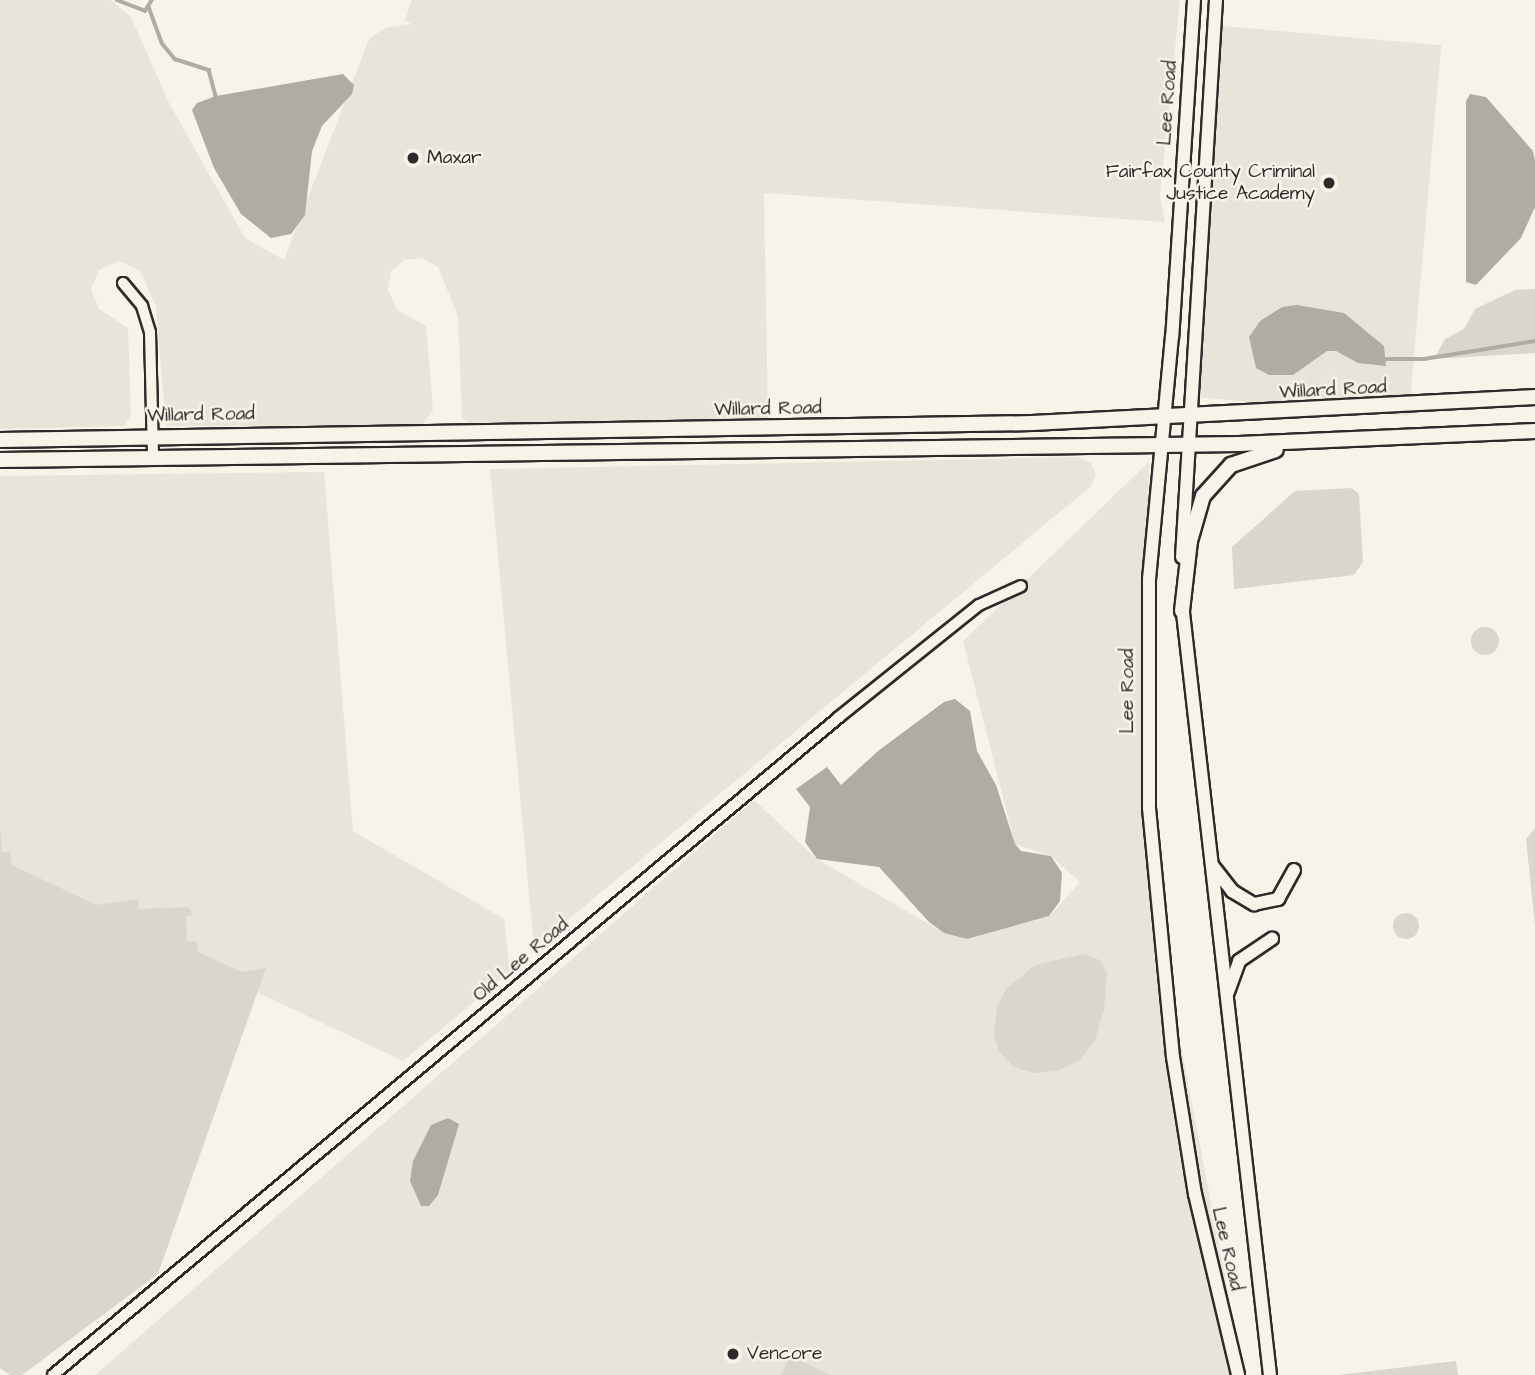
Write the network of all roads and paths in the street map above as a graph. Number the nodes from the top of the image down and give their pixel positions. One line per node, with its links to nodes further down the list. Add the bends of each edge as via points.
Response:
1 (1195, 0): 6 (street, Lee Road, via 1172,336)
2 (1216, 0): 5 (street, Lee Road)
3 (123, 283): 8 (street, via 142,306 150,332)
4 (1535, 397): 5 (main road, Willard Road)
5 (1189, 416): 6 (main road, Willard Road); 12 (street, Lee Road)
6 (1161, 418): 8 (main road, Willard Road); 11 (street, Lee Road)
7 (1535, 431): 10 (main road, Willard Road)
8 (152, 435): 9 (main road, Willard Road); 13 (street)
9 (0, 440)
10 (1337, 441): 12 (main road, Willard Road); 16 (main road, via 1248,456 1216,477 1193,523)
11 (1159, 444): 12 (main road, Willard Road); 13 (main road, Willard Road); 22 (street, Lee Road, via 1146,647 1150,834 1173,1058 1195,1194)
12 (1189, 444): 16 (street, Lee Road)
13 (153, 457): 14 (main road, Willard Road)
14 (0, 460)
15 (1021, 586): 21 (street, Old Lee Road, via 979,606 839,717)
16 (1182, 611): 17 (street, Lee Road)
17 (1209, 858): 18 (street, via 1226,886 1254,904 1278,900); 20 (street, Lee Road)
18 (1294, 870)
19 (1272, 939): 20 (street, via 1239,961 1229,982)
20 (1226, 1010): 23 (street, Lee Road)
21 (53, 1375)
22 (1238, 1375)
23 (1270, 1375)

